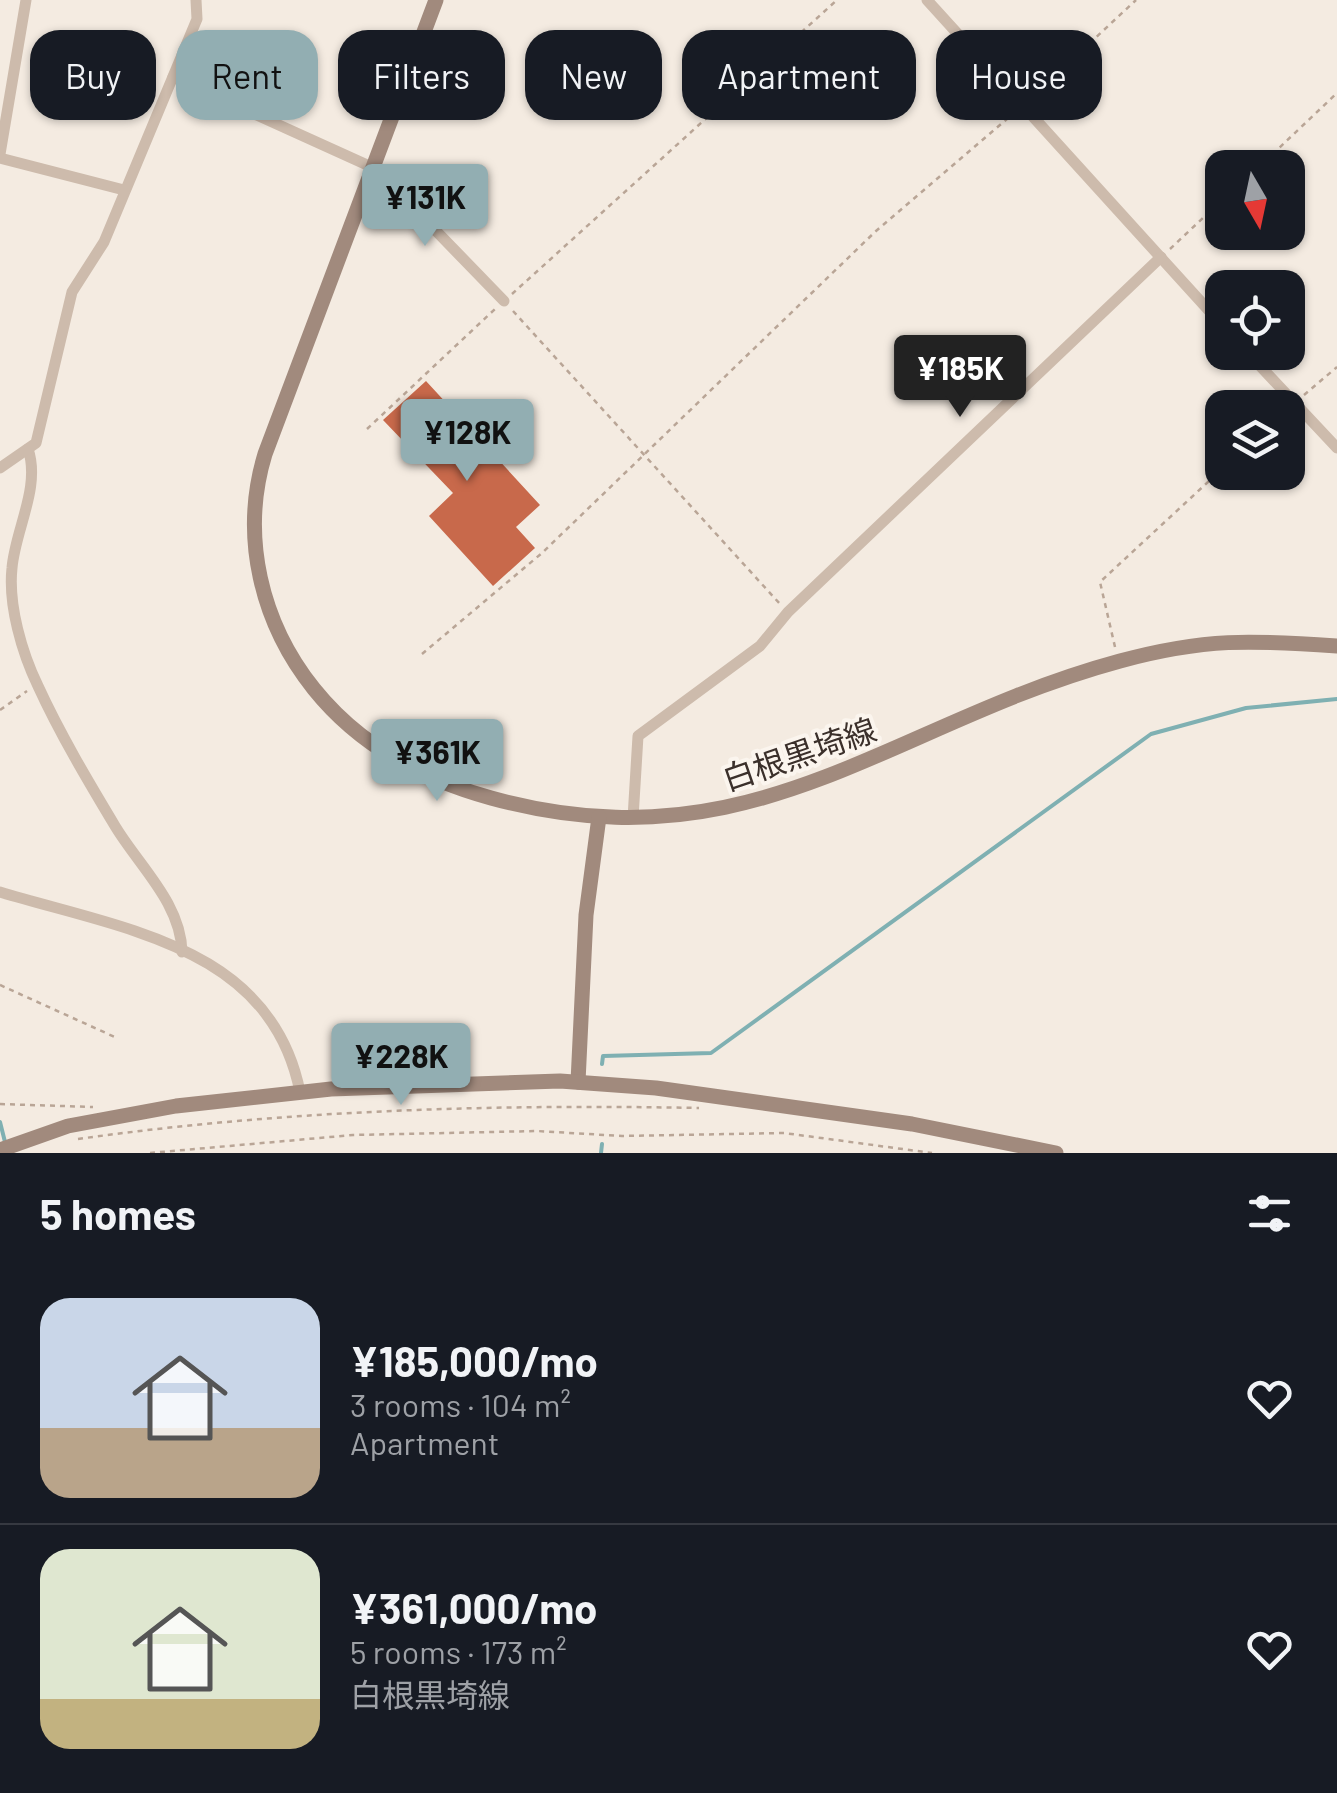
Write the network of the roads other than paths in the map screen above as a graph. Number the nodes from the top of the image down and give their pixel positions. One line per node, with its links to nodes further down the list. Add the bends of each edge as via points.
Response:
1 (26, 0): 6 (street)
2 (196, 0): 5 (street, via 197,19)
3 (436, 0): 7 (main road, 白根黒埼線)
4 (927, 0): 9 (street)
5 (173, 77): 7 (street); 8 (street)
6 (0, 156): 8 (street)
7 (376, 169): 10 (street); 17 (main road, 白根黒埼線, via 256,483 254,546 270,614 302,674 370,744 470,792)
8 (124, 190): 14 (street, via 104,242 72,292 44,420)
9 (1162, 257): 11 (street); 18 (street, via 760,646 638,736)
10 (504, 302)
11 (1205, 306)
12 (1263, 370): 13 (street)
13 (1337, 448)
14 (28, 449): 15 (street); 20 (street, via 29,494 12,590 36,684 117,830 161,891)
15 (0, 468)
16 (1337, 646): 18 (main road, 白根黒埼線, via 1226,640 1119,662 782,795 716,812)
17 (599, 817): 18 (main road, 白根黒埼線); 21 (main road, via 586,915)
18 (633, 818)
19 (0, 892): 20 (street)
20 (182, 952): 22 (street, via 228,972 259,1003 286,1038)
21 (578, 1082): 22 (main road); 24 (main road, via 912,1124)
22 (300, 1092): 23 (main road, via 68,1126)
23 (4, 1147)
24 (1056, 1153)

